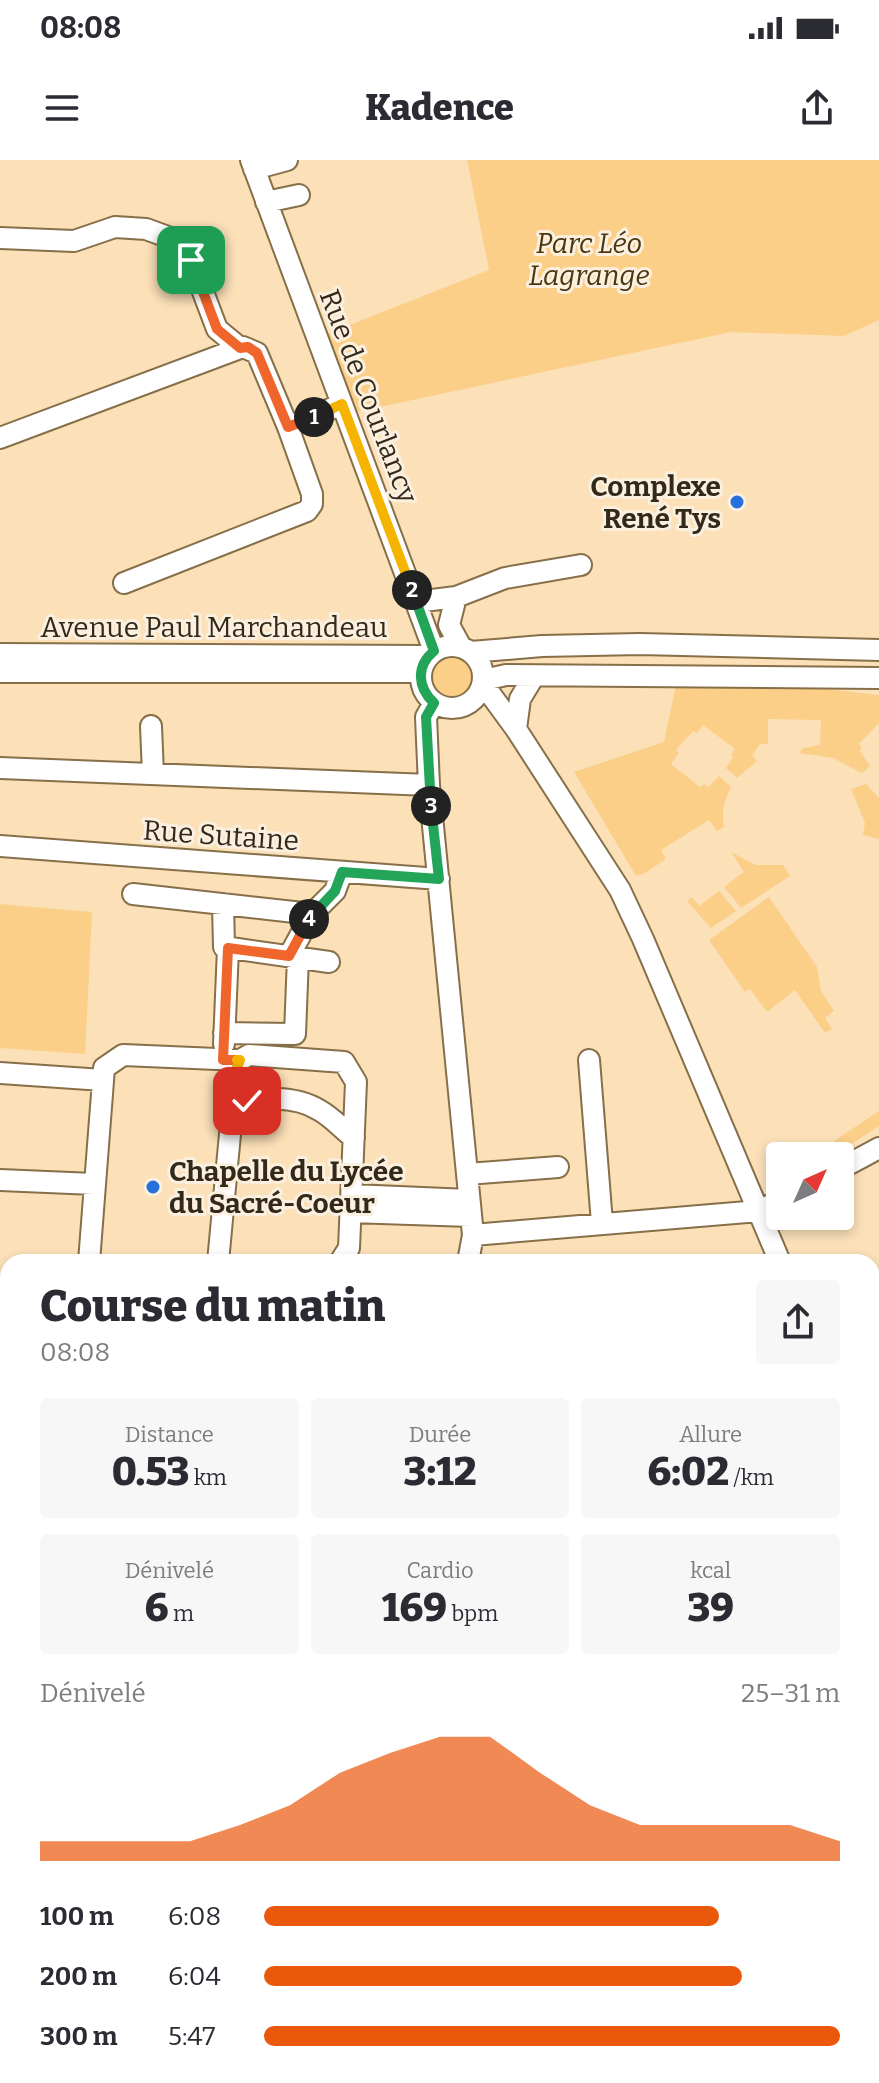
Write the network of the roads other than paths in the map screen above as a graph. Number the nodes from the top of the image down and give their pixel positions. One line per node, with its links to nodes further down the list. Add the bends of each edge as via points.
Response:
1 (287, 160): 2 (street)
2 (252, 164): 4 (street, Rue de Courlancy)
3 (299, 195): 4 (street)
4 (266, 202): 7 (street, Rue de Courlancy)
5 (0, 238): 6 (street, via 74,241 115,227 146,229 176,240 191,260 217,329)
6 (240, 348): 8 (street, via 257,353); 9 (street)
7 (342, 404): 8 (street); 13 (street, Rue de Courlancy)
8 (288, 427): 11 (street, via 312,494 307,511)
9 (0, 438)
10 (581, 565): 12 (street, via 505,578)
11 (124, 583)
12 (456, 597): 13 (street); 14 (street, via 449,625)
13 (416, 602): 17 (street, Rue de Courlancy)
14 (466, 649): 15 (street, via 640,644); 17 (street, via 447,646); 22 (street, via 481,665)
15 (879, 650)
16 (0, 654): 18 (street, Avenue Paul Marchandeau)
17 (428, 660): 18 (street, Avenue Paul Marchandeau); 23 (street, via 423,689)
18 (142, 663): 19 (street, Avenue Paul Marchandeau)
19 (0, 672)
20 (534, 676): 21 (street); 22 (street, via 506,675); 26 (street, via 520,699)
21 (879, 678)
22 (484, 682): 24 (street, via 478,696); 26 (street)
23 (434, 703): 24 (street); 29 (street, via 426,717)
24 (462, 707): 26 (street)
25 (151, 726): 28 (street)
26 (516, 729): 54 (street, via 620,890)
27 (0, 768): 28 (street)
28 (153, 774): 29 (street)
29 (429, 785): 32 (street)
30 (0, 846): 31 (street, Rue Sutaine)
31 (342, 872): 32 (street, Rue Sutaine); 35 (street, via 335,891)
32 (439, 879): 49 (street)
33 (133, 894): 34 (street)
34 (223, 904): 35 (street); 36 (street)
35 (312, 914): 37 (street)
36 (228, 948): 37 (street); 39 (street)
37 (294, 957): 38 (street); 39 (street, via 295,1034)
38 (329, 962)
39 (224, 1033): 40 (street)
40 (231, 1060): 43 (street, via 123,1055 104,1068); 44 (street, via 236,1070); 45 (street, via 249,1055 344,1062 356,1082)
41 (589, 1060): 56 (street)
42 (0, 1073): 43 (street)
43 (103, 1080): 51 (street)
44 (233, 1105): 45 (street, via 290,1100 318,1109); 58 (street)
45 (354, 1138): 52 (street)
46 (879, 1148): 47 (street)
47 (854, 1161)
48 (558, 1167): 49 (street)
49 (467, 1174): 55 (street)
50 (0, 1180): 51 (street)
51 (94, 1184): 57 (street)
52 (352, 1203): 55 (street); 59 (street)
53 (766, 1207): 54 (street)
54 (759, 1211): 56 (street); 61 (street)
55 (471, 1217): 56 (street); 60 (street)
56 (602, 1223)
57 (90, 1254)
58 (219, 1254)
59 (345, 1254)
60 (469, 1254)
61 (777, 1254)

